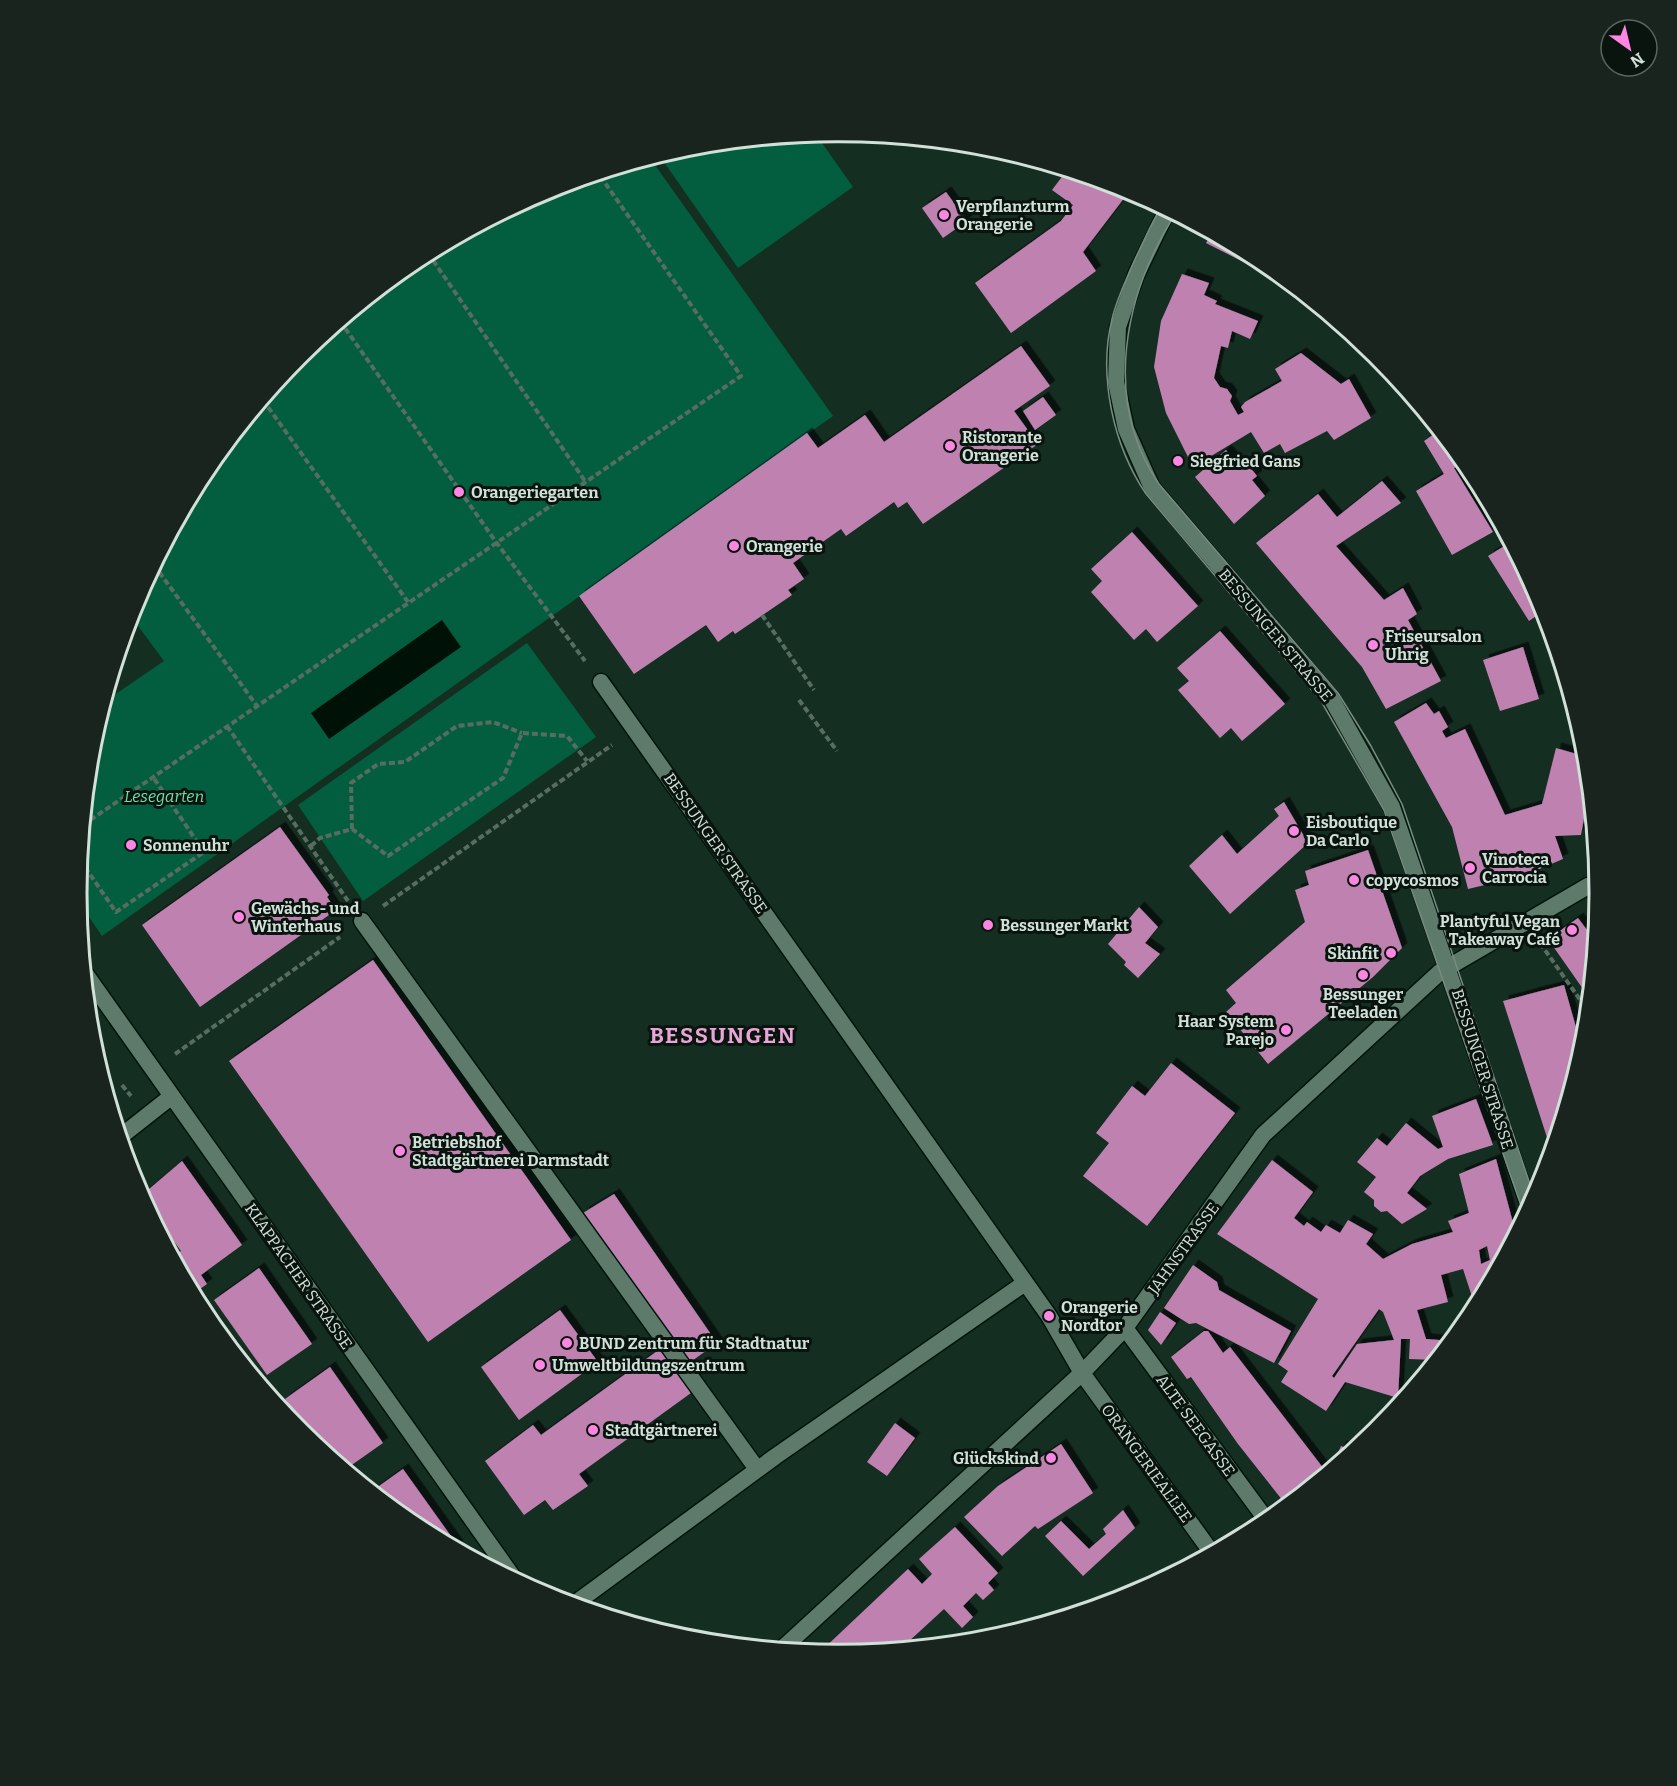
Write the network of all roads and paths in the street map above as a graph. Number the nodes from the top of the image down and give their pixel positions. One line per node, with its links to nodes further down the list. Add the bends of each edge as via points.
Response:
1 (602, 179): 6 (path, via 741,376)
2 (1165, 216): 28 (street, BESSUNGER STRASSE, via 1136,275 1118,327 1116,382 1126,429 1152,488 1331,698 1392,807)
3 (433, 260): 6 (path)
4 (344, 327): 7 (path)
5 (267, 406): 9 (path)
6 (585, 481): 7 (path)
7 (496, 542): 9 (path); 11 (path)
8 (159, 573): 14 (path)
9 (408, 602): 14 (path)
10 (762, 615): 12 (path)
11 (601, 682): 16 (street, BESSUNGER STRASSE)
12 (814, 690)
13 (799, 700): 18 (path)
14 (257, 706): 15 (path)
15 (227, 726): 20 (path); 23 (path)
16 (635, 730): 19 (path); 37 (street, BESSUNGER STRASSE)
17 (522, 733): 19 (path, via 567,736); 22 (path, via 502,778 388,856); 22 (path, via 492,722 457,726 405,762 378,764 351,783)
18 (837, 752)
19 (587, 761): 26 (path)
20 (153, 777): 21 (path); 24 (path, via 204,852 116,912)
21 (91, 820)
22 (352, 829): 23 (path, via 320,838)
23 (311, 846): 26 (path)
24 (88, 871)
25 (1590, 887): 27 (street, JAHNSTRASSE)
26 (362, 921): 31 (path); 40 (street)
27 (1526, 922): 28 (street, JAHNSTRASSE); 30 (path)
28 (1449, 967): 36 (street, BESSUNGER STRASSE); 38 (street, JAHNSTRASSE, via 1263,1135)
29 (92, 984): 33 (street, KLAPPACHER STRASSE)
30 (1581, 1002)
31 (170, 1057)
32 (122, 1085): 34 (path)
33 (172, 1096): 35 (street); 43 (street, KLAPPACHER STRASSE)
34 (132, 1097)
35 (126, 1132)
36 (1526, 1196)
37 (1025, 1283): 39 (street, ORANGERIEALLEE, via 1050,1316); 40 (street)
38 (1125, 1328): 39 (street, JAHNSTRASSE); 41 (street, ALTE SEEGASSE)
39 (1082, 1373): 42 (street, ORANGERIEALLEE); 45 (street, JAHNSTRASSE)
40 (757, 1469): 44 (street)
41 (1262, 1514)
42 (1208, 1547)
43 (506, 1567)
44 (581, 1599)
45 (789, 1643)

